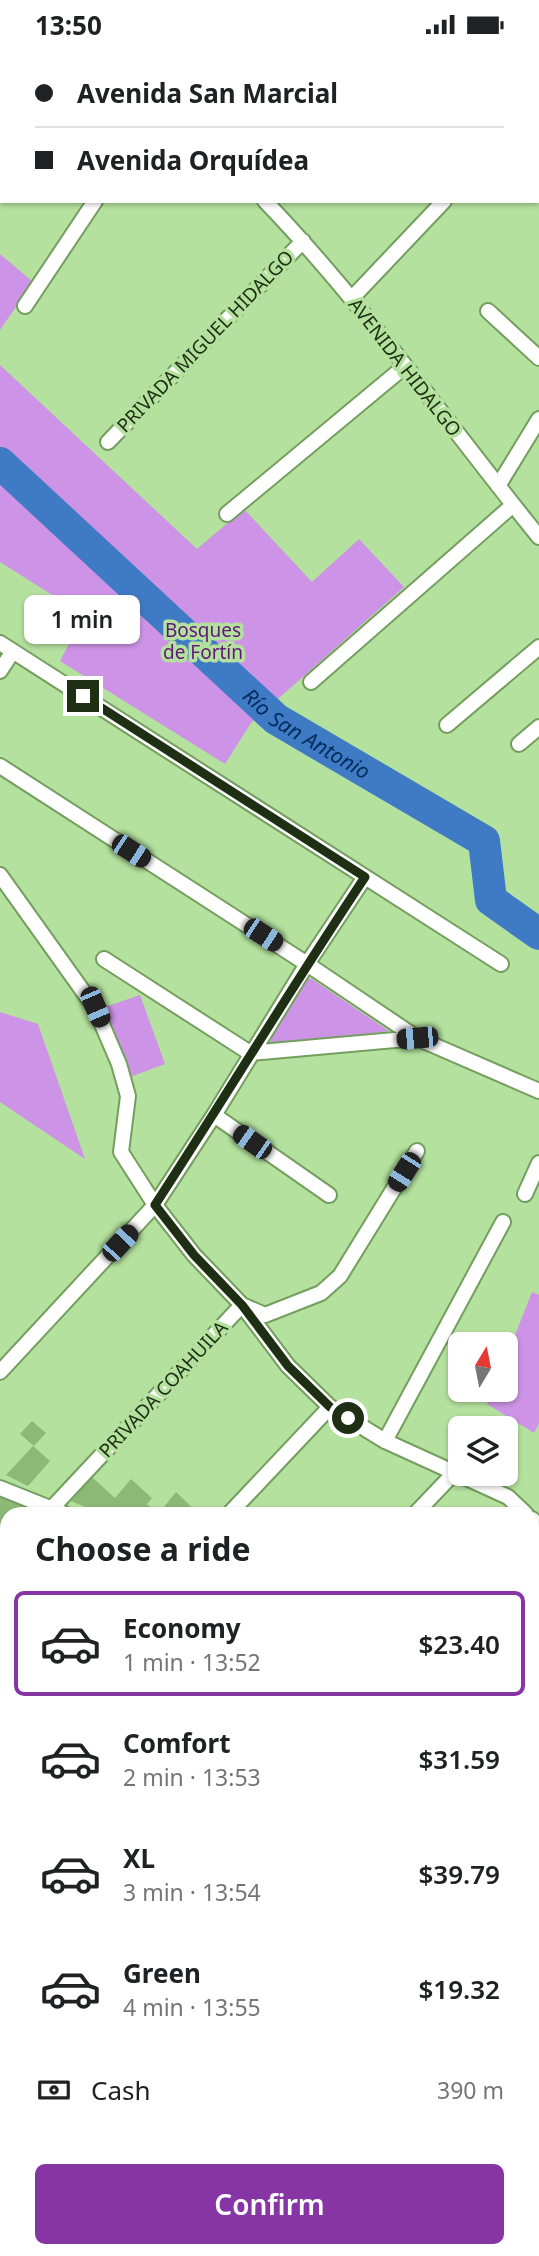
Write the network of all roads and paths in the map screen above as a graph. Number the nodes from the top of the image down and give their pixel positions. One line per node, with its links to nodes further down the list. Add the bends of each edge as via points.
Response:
1 (94, 203): 6 (street)
2 (267, 203): 4 (street, AVENIDA HIDALGO)
3 (442, 203): 5 (street)
4 (303, 241): 5 (street, AVENIDA HIDALGO); 11 (street, PRIVADA MIGUEL HIDALGO)
5 (352, 298): 9 (street, AVENIDA HIDALGO)
6 (25, 306)
7 (488, 310): 8 (street)
8 (539, 358)
9 (404, 367): 12 (street, AVENIDA HIDALGO); 14 (street)
10 (539, 419): 12 (street)
11 (107, 442)
12 (498, 486): 13 (street, AVENIDA HIDALGO)
13 (513, 505): 15 (street, AVENIDA HIDALGO); 19 (street)
14 (227, 514)
15 (539, 537)
16 (6, 647): 18 (street); 25 (street)
17 (539, 647): 20 (street)
18 (0, 671)
19 (310, 682)
20 (447, 725)
21 (539, 727): 22 (street)
22 (519, 744)
23 (0, 766): 27 (street)
24 (0, 875): 37 (street, via 95,1007 128,1096 121,1152)
25 (365, 877): 27 (street); 28 (street)
26 (104, 960): 30 (street)
27 (307, 964): 29 (street); 30 (street)
28 (501, 964)
29 (417, 1038): 30 (street); 31 (street)
30 (250, 1053): 32 (street)
31 (539, 1091)
32 (214, 1115): 36 (street); 37 (street)
33 (417, 1151): 39 (street, PRIVADA COAHUILA, via 340,1276 321,1293 265,1315)
34 (539, 1163): 35 (street)
35 (525, 1193)
36 (329, 1195)
37 (155, 1205): 39 (street); 40 (street)
38 (503, 1222): 42 (street)
39 (242, 1305): 41 (street, via 288,1366); 48 (street, PRIVADA COAHUILA)
40 (0, 1372)
41 (330, 1407): 42 (street); 49 (street)
42 (385, 1441): 43 (street)
43 (448, 1469)
44 (448, 1479): 50 (street)
45 (485, 1486): 51 (street)
46 (0, 1488): 47 (street)
47 (49, 1507)
48 (63, 1507)
49 (236, 1507)
50 (422, 1507)
51 (519, 1507)

